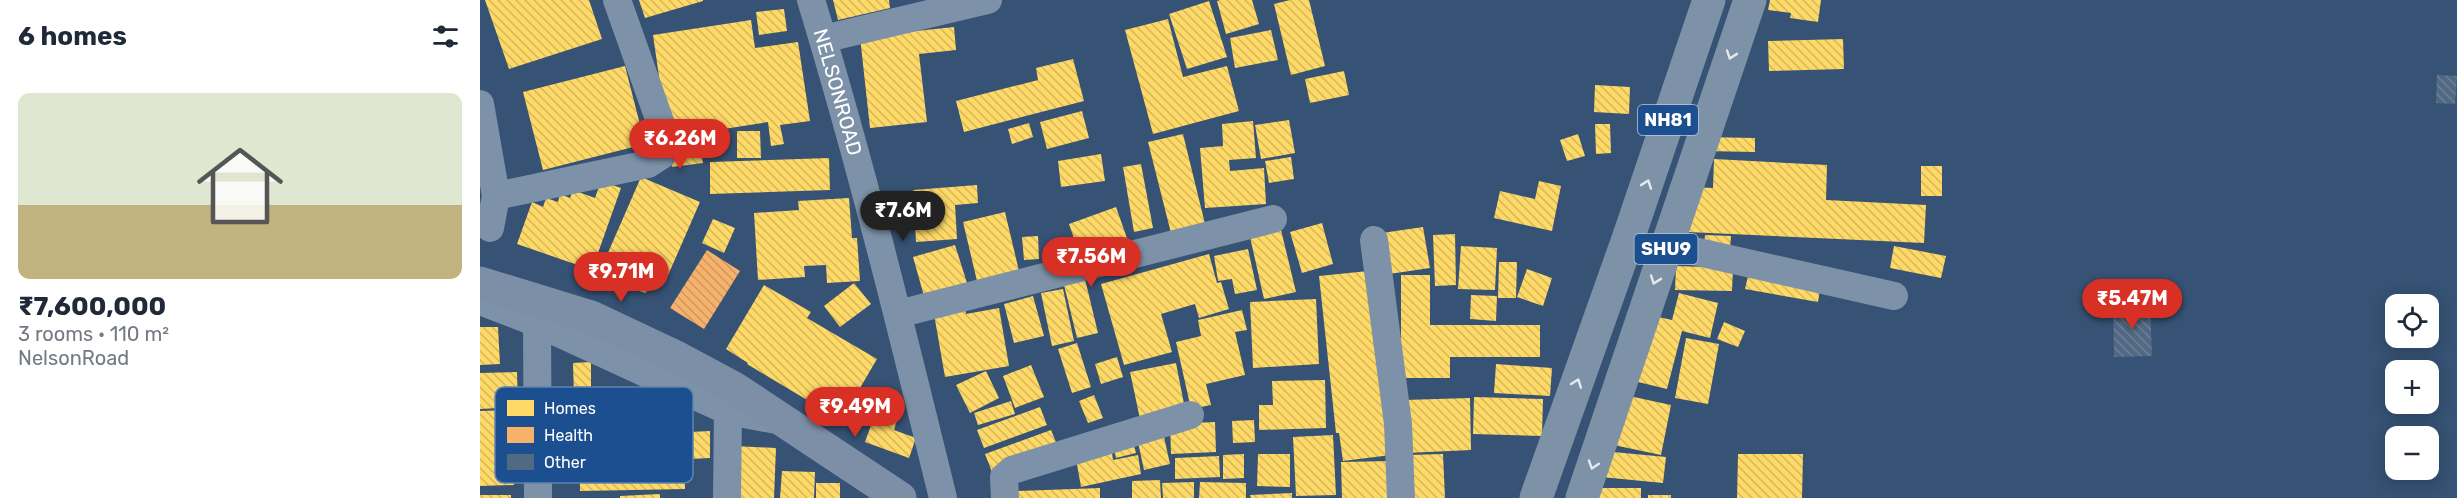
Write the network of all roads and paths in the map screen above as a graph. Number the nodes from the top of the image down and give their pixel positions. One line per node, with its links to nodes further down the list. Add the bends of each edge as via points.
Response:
1 (617, 0): 8 (street, via 662,127 662,155 648,164)
2 (811, 0): 6 (street, NELSONROAD)
3 (988, 0): 6 (street)
4 (1709, 0): 11 (highway, NH81, one-way to 4)
5 (1750, 0): 13 (highway, SHU9, one-way to 13)
6 (823, 39): 17 (street, NELSONROAD)
7 (480, 104): 8 (street)
8 (496, 196): 10 (street)
9 (1273, 219): 17 (street)
10 (490, 228)
11 (1628, 239): 29 (highway, SHU9, one-way to 11)
12 (1374, 240): 28 (street, via 1398,424)
13 (1667, 245): 15 (street); 30 (highway, SHU9, one-way to 30)
14 (480, 283): 20 (main road, via 591,317 678,358)
15 (1894, 296)
16 (480, 300): 18 (street)
17 (898, 314): 26 (street, NELSONROAD)
18 (537, 322): 19 (street); 20 (street)
19 (537, 387)
20 (731, 400): 24 (street); 25 (main road, via 782,422)
21 (1190, 415): 27 (street, via 1012,470 1004,477)
22 (538, 483): 23 (street)
23 (538, 498)
24 (727, 498)
25 (900, 498)
26 (943, 498)
27 (1005, 498)
28 (1401, 498)
29 (1536, 498)
30 (1582, 498)

